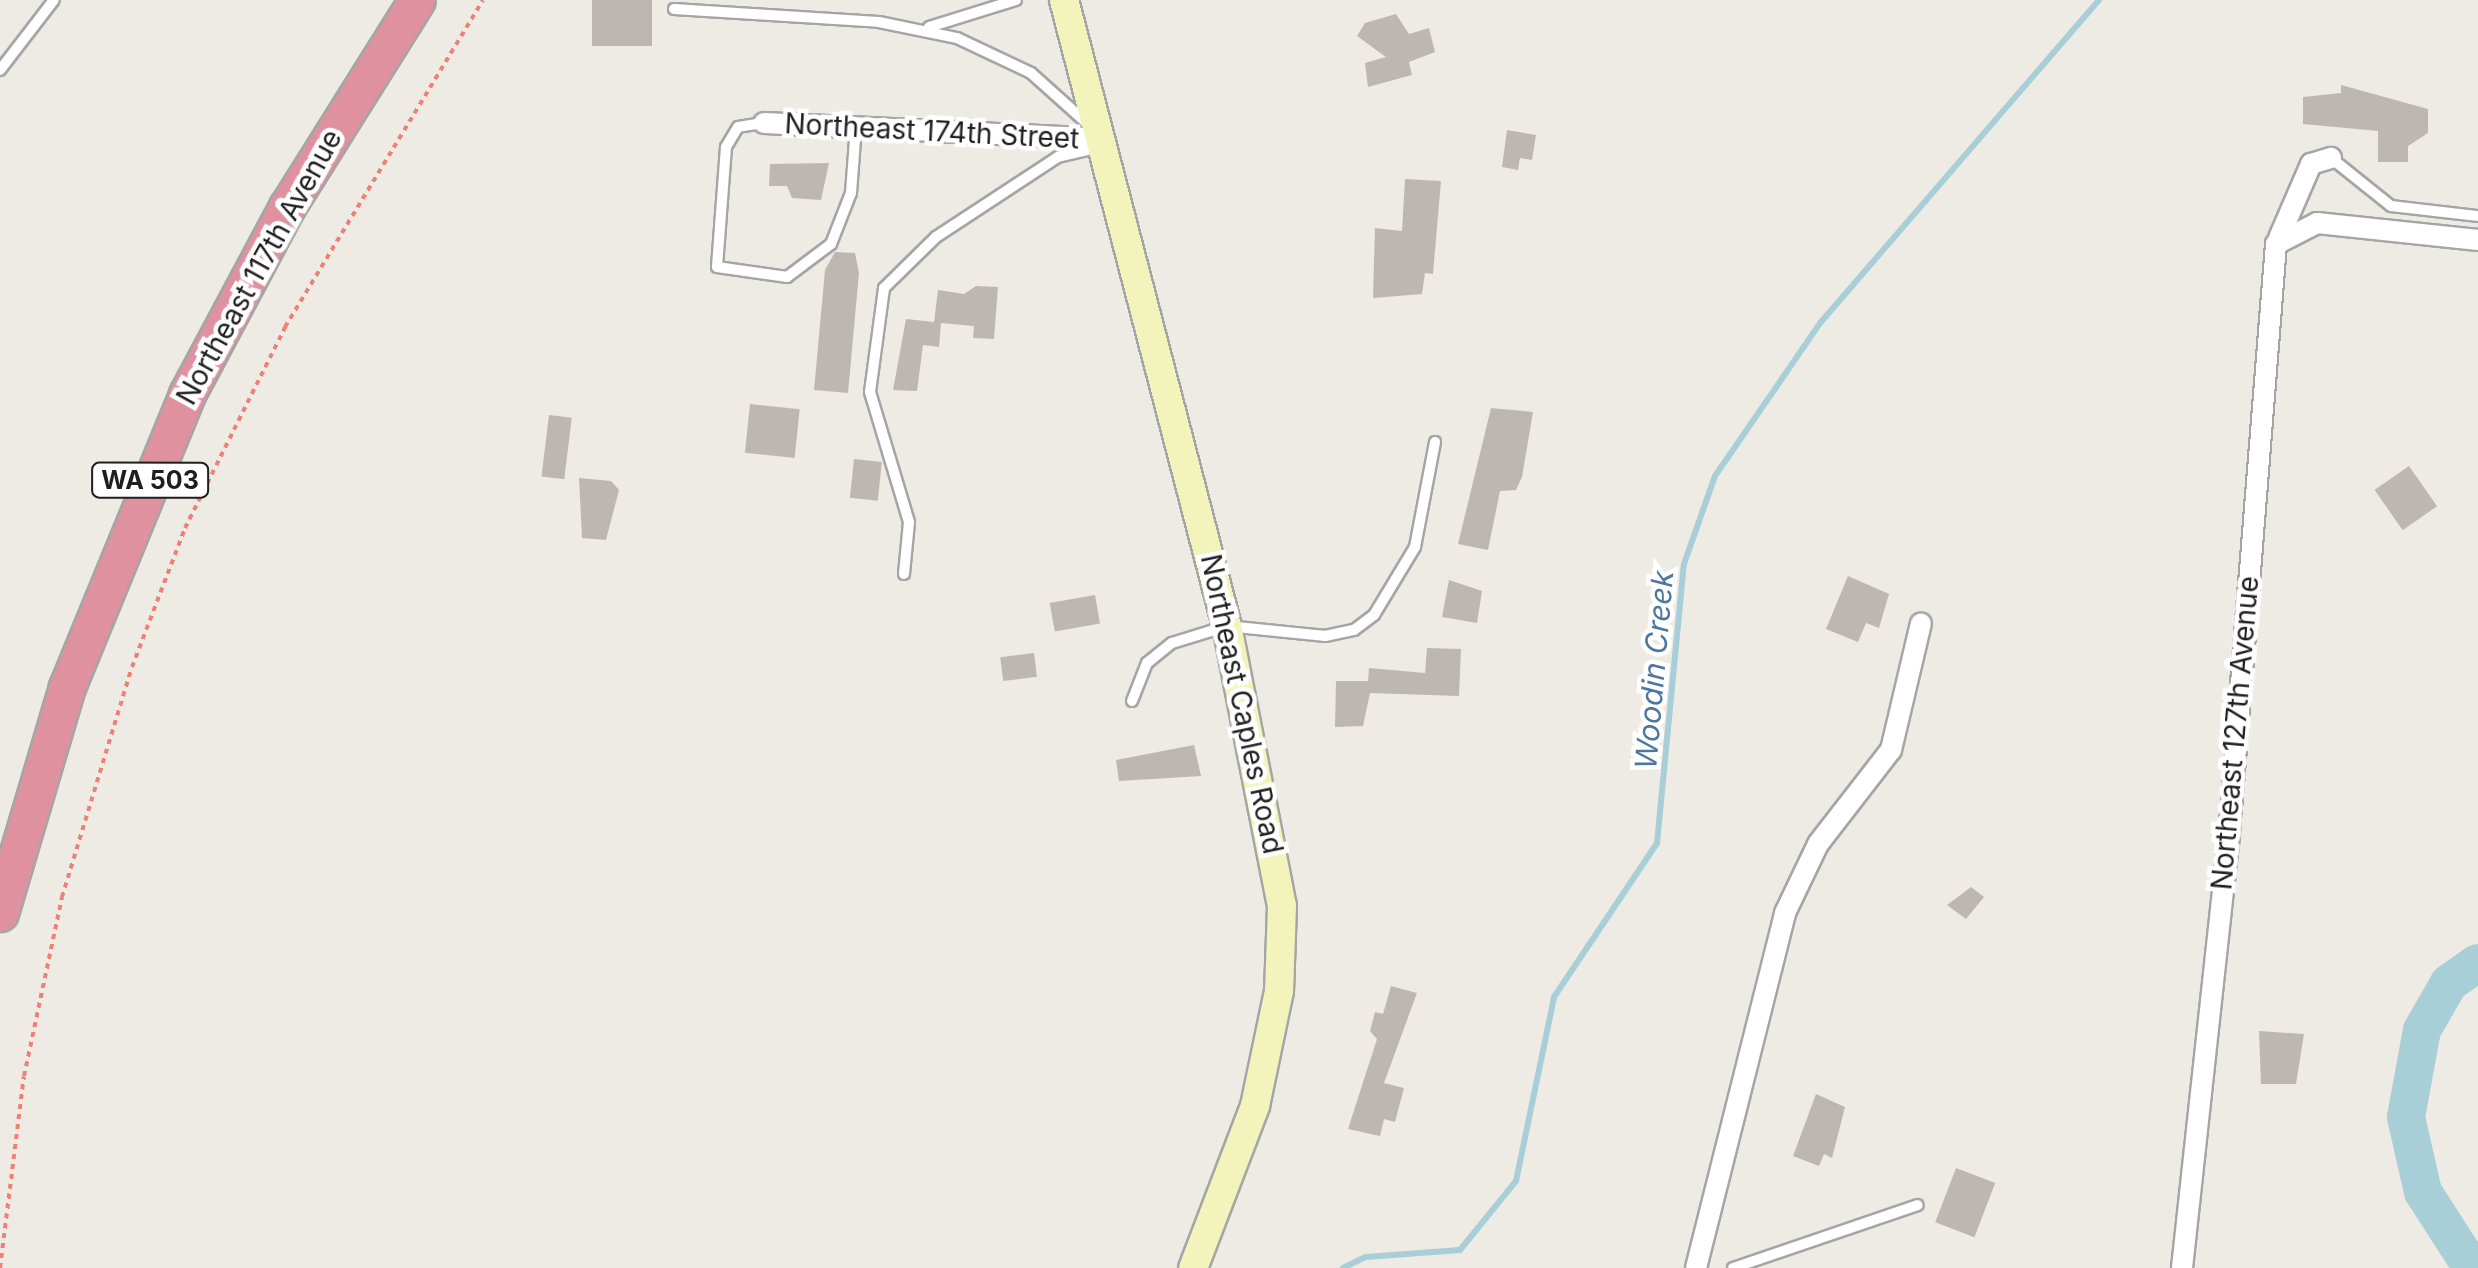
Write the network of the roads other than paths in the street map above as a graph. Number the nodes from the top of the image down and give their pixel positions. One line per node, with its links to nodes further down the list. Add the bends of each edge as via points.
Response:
1 (54, 0): 7 (lane)
2 (416, 0): 20 (highway, Northeast 117th Avenue / WA 503, via 236,299 123,540 67,687)
3 (1016, 0): 6 (lane, via 978,18)
4 (1064, 0): 10 (main road, Northeast Caples Road)
5 (674, 10): 6 (lane)
6 (918, 28): 10 (lane, via 1031,73)
7 (0, 70)
8 (764, 123): 9 (street, Northeast 174th Street); 9 (lane, via 738,127 726,147 717,267 787,277 831,244 850,193)
9 (856, 128): 10 (street, Northeast 174th Street)
10 (1100, 139): 16 (lane, via 1058,157 936,237 884,288 870,392 909,522); 18 (main road, Northeast Caples Road)
11 (2331, 158): 12 (lane, via 2390,206); 14 (street, Northeast 127th Avenue, via 2311,164)
12 (2478, 216)
13 (2478, 240): 14 (street, via 2317,223)
14 (2276, 244): 25 (street, Northeast 127th Avenue, via 2229,835)
15 (1436, 442): 18 (lane, via 1415,547 1374,614 1354,630 1326,636)
16 (904, 574)
17 (1921, 623): 23 (street, via 1891,750 1818,844 1785,913)
18 (1227, 626): 19 (lane, via 1158,652); 22 (main road, Northeast Caples Road, via 1276,852 1282,955 1256,1106)
19 (1132, 701)
20 (0, 913)
21 (1918, 1204): 24 (lane)
22 (1193, 1268)
23 (1696, 1268)
24 (1733, 1268)
25 (2182, 1268)

